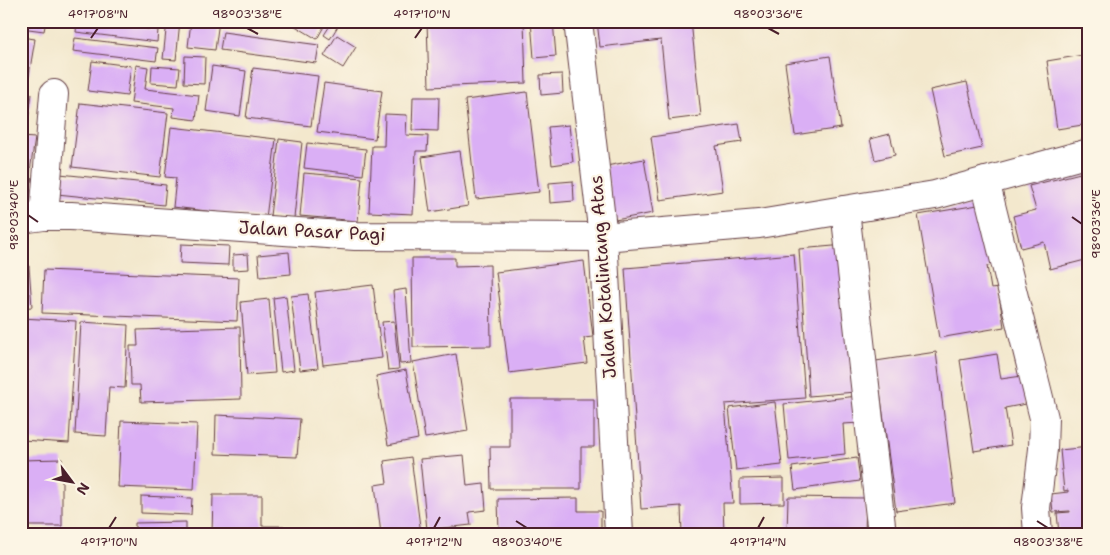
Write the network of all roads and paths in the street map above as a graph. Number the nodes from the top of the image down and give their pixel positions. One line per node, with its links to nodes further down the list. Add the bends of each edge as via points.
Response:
1 (578, 21): 7 (street, Jalan Kotalintang Atas)
2 (54, 94): 6 (street)
3 (1089, 153): 4 (street, Jalan Pasar Pagi)
4 (986, 182): 5 (street, Jalan Pasar Pagi, via 935,195); 10 (street, via 1044,418 1036,508)
5 (844, 210): 7 (street, Jalan Pasar Pagi, via 759,224); 9 (street)
6 (33, 218): 7 (street, Jalan Pasar Pagi, via 71,216 355,236)
7 (602, 237): 8 (street, Jalan Kotalintang Atas)
8 (619, 534)
9 (882, 534)
10 (1038, 534)

